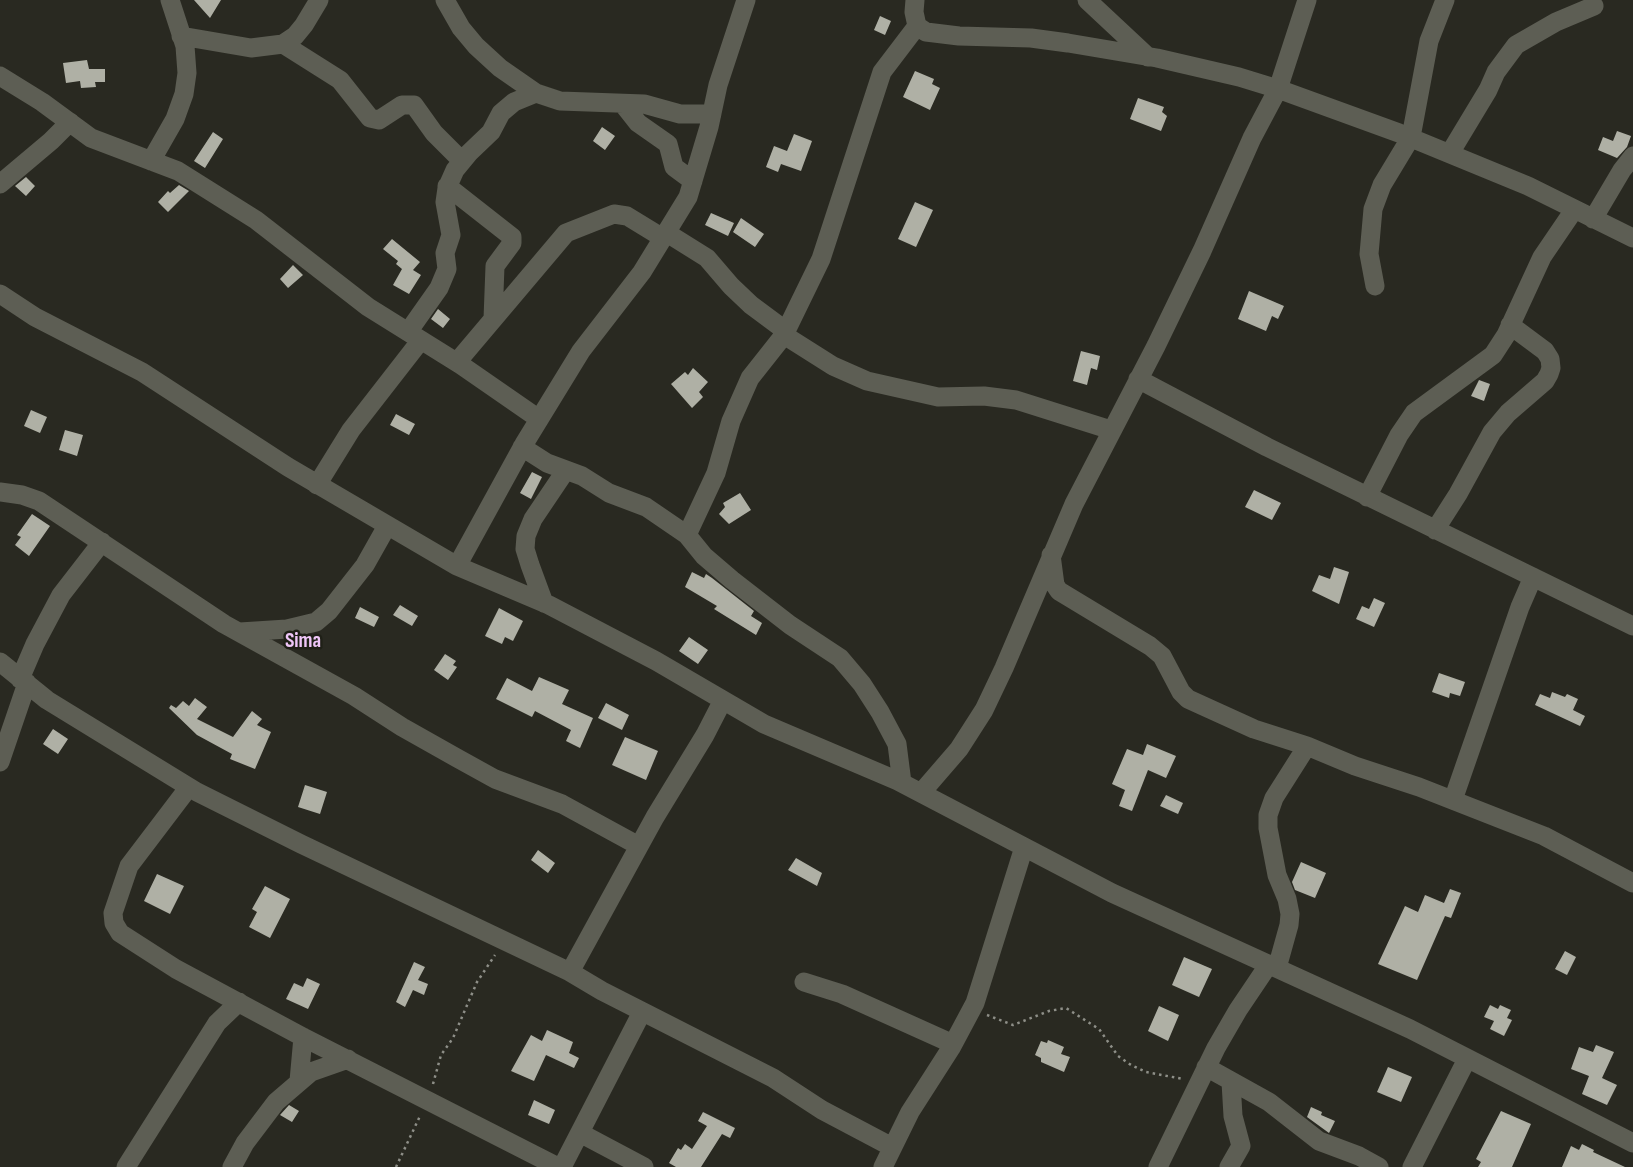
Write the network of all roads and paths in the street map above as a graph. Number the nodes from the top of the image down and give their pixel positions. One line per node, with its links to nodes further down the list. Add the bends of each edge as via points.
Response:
1 (170, 0): 11 (street)
2 (319, 0): 12 (street, via 295,36)
3 (446, 0): 16 (street, via 461,28 476,46)
4 (746, 0): 18 (street, via 718,85)
5 (915, 0): 10 (street)
6 (1307, 0): 15 (street)
7 (1445, 0): 20 (street, via 1429,41)
8 (1094, 3): 13 (street)
9 (1594, 6): 21 (street, via 1556,22 1516,45 1496,72)
10 (917, 26): 13 (street, via 926,32 1031,38); 36 (street, via 882,72 821,259)
11 (182, 36): 12 (street, via 251,48); 24 (street, via 187,73 184,94 175,119)
12 (283, 44): 23 (street, via 340,80 370,118 379,120 402,105 414,105 434,133)
13 (1148, 57): 15 (street, via 1240,77)
14 (0, 76): 19 (street)
15 (1278, 89): 20 (street); 39 (street)
16 (536, 94): 17 (street, via 560,102); 23 (street, via 514,102 501,113 491,132)
17 (623, 104): 18 (street, via 644,104 680,114); 25 (street, via 638,123 668,144 674,167)
18 (712, 114): 25 (street)
19 (70, 122): 24 (street, via 91,138); 26 (street)
20 (1411, 137): 21 (street); 32 (street, via 1382,185 1373,210 1369,254)
21 (1450, 153): 28 (street, via 1528,186)
22 (1633, 156): 29 (street)
23 (462, 160): 27 (street)
24 (151, 161): 37 (street, via 178,171 256,220 368,307)
25 (693, 181): 30 (street, via 688,197)
26 (0, 184)
27 (447, 186): 34 (street, via 512,237 512,243 495,266); 37 (street, via 445,202 451,235 445,253 448,269)
28 (1574, 210): 29 (street); 35 (street, via 1542,258)
29 (1593, 219): 31 (street)
30 (665, 236): 34 (street, via 626,216 614,214 566,232); 36 (street, via 702,254 752,306); 40 (street, via 642,272 581,351)
31 (1633, 238)
32 (1375, 286)
33 (0, 294): 44 (street, via 35,317 142,372)
34 (493, 320): 38 (street)
35 (1510, 326): 46 (street, via 1493,355 1414,413); 48 (street, via 1545,351 1550,359 1549,374 1492,432)
36 (785, 333): 41 (street, via 833,366 867,381 938,397 984,396 1016,400); 49 (street, via 750,378 731,421 716,472)
37 (414, 336): 38 (street); 44 (street)
38 (457, 362): 40 (street)
39 (1138, 379): 41 (street); 46 (street, via 1192,410)
40 (539, 419): 42 (street)
41 (1111, 430): 51 (street)
42 (522, 447): 43 (street, via 547,463); 52 (street)
43 (566, 470): 49 (street, via 609,493 646,507); 54 (street, via 533,519 526,536 525,549)
44 (317, 485): 47 (street)
45 (0, 492): 50 (street, via 39,501)
46 (1367, 497): 48 (street)
47 (387, 526): 52 (street); 56 (street, via 365,565 329,611 316,622 287,629)
48 (1435, 530): 53 (street)
49 (687, 535): 62 (street, via 704,556 732,580 790,625 840,658 862,684 897,744)
50 (102, 542): 56 (street); 58 (street, via 61,595 35,644)
51 (1051, 554): 60 (street, via 1059,591 1162,656 1188,699 1254,729); 64 (street, via 984,710 959,749)
52 (457, 566): 54 (street)
53 (1533, 577): 55 (street); 65 (street)
54 (544, 603): 59 (street)
55 (1633, 626)
56 (239, 632): 66 (street, via 472,767 562,804)
57 (0, 662): 58 (street)
58 (23, 681): 61 (street); 63 (street, via 79,721)
59 (723, 700): 62 (street, via 764,724); 66 (street)
60 (1307, 746): 65 (street); 70 (street, via 1274,798 1268,816 1277,875 1290,914)
61 (0, 762)
62 (902, 783): 64 (street)
63 (189, 788): 69 (street); 73 (street, via 129,866 117,897 114,923 138,946)
64 (921, 793): 67 (street)
65 (1453, 800): 68 (street, via 1544,836)
66 (639, 846): 71 (street)
67 (1024, 847): 70 (street, via 1112,893); 75 (street, via 989,965)
68 (1633, 883)
69 (508, 941): 71 (street); 83 (path, via 477,982 453,1038 441,1055)
70 (1273, 966): 79 (street); 80 (street, via 1238,1010)
71 (570, 972): 74 (street)
72 (804, 982): 77 (street, via 842,994)
73 (239, 1002): 76 (street); 87 (street, via 217,1023)
74 (642, 1012): 84 (street); 86 (street, via 773,1078 822,1110)
75 (970, 1012): 77 (street); 80 (path, via 989,1015 1014,1025 1066,1008 1099,1029 1118,1056 1131,1065 1169,1078)
76 (302, 1037): 78 (street); 81 (street)
77 (953, 1044): 86 (street)
78 (348, 1059): 81 (street, via 311,1072); 83 (street)
79 (1467, 1059): 85 (street); 97 (street)
80 (1203, 1073): 82 (street); 94 (street)
81 (299, 1081): 88 (street, via 261,1121)
82 (1230, 1082): 95 (street, via 1233,1116 1241,1146); 96 (street, via 1269,1102 1319,1142)
83 (430, 1102): 89 (path); 90 (street)
84 (580, 1133): 91 (street); 92 (street)
85 (1633, 1143)
86 (892, 1147): 93 (street)
87 (126, 1167)
88 (232, 1167)
89 (396, 1167)
90 (558, 1167)
91 (562, 1167)
92 (644, 1167)
93 (883, 1167)
94 (1158, 1167)
95 (1229, 1167)
96 (1379, 1167)
97 (1412, 1167)

